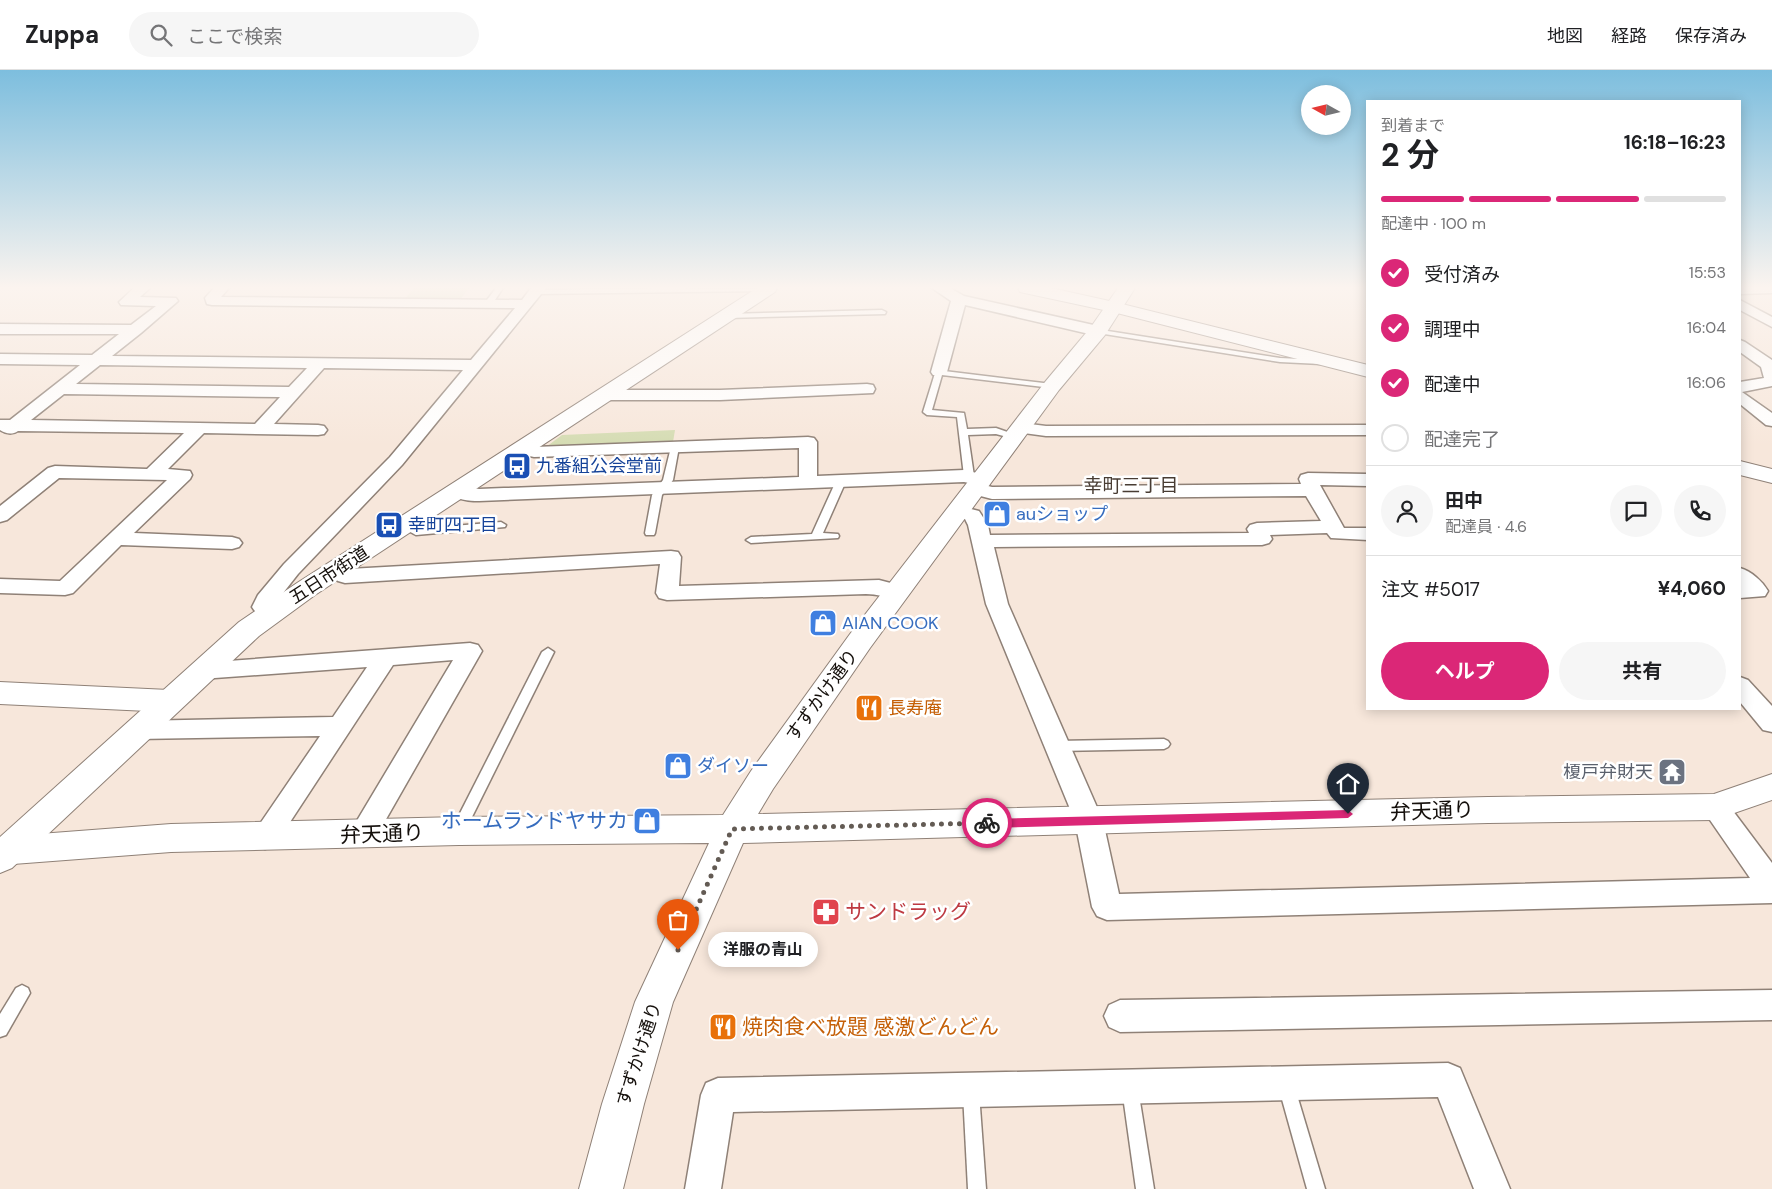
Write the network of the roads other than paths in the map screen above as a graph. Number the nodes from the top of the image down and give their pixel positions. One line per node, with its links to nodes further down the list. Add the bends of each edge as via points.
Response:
1 (123, 340): 10 (street)
2 (495, 340): 13 (street)
3 (690, 340): 22 (street, 五日市街道)
4 (947, 340): 15 (street)
5 (1090, 340): 17 (street, すずかけ通り)
6 (1156, 340): 12 (lane, via 1280,360)
7 (1259, 340): 12 (street)
8 (1741, 346): 16 (street, via 1768,365)
9 (0, 359): 10 (street)
10 (96, 361): 11 (street); 19 (street)
11 (322, 362): 13 (street); 21 (street)
12 (1333, 363): 14 (street)
13 (474, 365): 62 (street, via 396,461 266,600 263,607)
14 (1366, 371)
15 (939, 372): 17 (lane); 30 (lane, via 927,412 961,415)
16 (1772, 379): 18 (street)
17 (1052, 386): 31 (street, すずかけ通り)
18 (1741, 387)
19 (60, 389): 21 (street); 25 (street)
20 (867, 389): 22 (street)
21 (294, 392): 27 (street)
22 (605, 395): 33 (street, 五日市街道)
23 (1741, 397): 24 (street)
24 (1772, 421)
25 (5, 428): 26 (street)
26 (200, 428): 27 (street); 35 (street)
27 (260, 429): 28 (street)
28 (318, 430)
29 (1366, 430): 31 (street)
30 (964, 432): 31 (lane); 39 (lane)
31 (1018, 432): 39 (street, すずかけ通り)
32 (674, 447): 33 (street, via 534,452); 40 (street, via 808,442); 41 (lane)
33 (522, 449): 43 (street, 五日市街道)
34 (1741, 468): 36 (street)
35 (152, 474): 45 (street, via 54,472); 53 (street, via 183,475)
36 (1772, 476)
37 (1366, 480): 42 (street, via 1308,479)
38 (841, 481): 39 (street); 40 (street); 52 (lane)
39 (976, 481): 42 (street, via 992,493); 44 (street, すずかけ通り)
40 (808, 482): 41 (street)
41 (664, 488): 43 (street, via 479,495); 49 (lane, via 657,495)
42 (1312, 490): 48 (street)
43 (458, 491): 47 (street, 五日市街道)
44 (960, 512): 55 (street, via 972,515); 60 (street, すずかけ通り)
45 (0, 516)
46 (501, 525): 47 (lane, via 416,532)
47 (404, 526): 57 (street, 五日市街道)
48 (1335, 527): 50 (street, via 1338,534); 55 (street, via 1257,529 1262,539)
49 (650, 533)
50 (1366, 534)
51 (834, 536): 52 (lane)
52 (816, 537): 54 (lane)
53 (116, 539): 56 (street); 59 (street, via 65,588)
54 (751, 540)
55 (982, 541): 73 (street, via 997,604)
56 (232, 543)
57 (336, 570): 60 (street, via 345,576 671,557 667,593 866,587); 62 (street, 五日市街道)
58 (1741, 576): 61 (street, via 1757,591)
59 (0, 586)
60 (898, 592): 77 (street, すずかけ通り, via 806,716)
61 (1741, 592)
62 (271, 612): 65 (street, 五日市街道)
63 (548, 652): 78 (lane)
64 (387, 656): 65 (street); 70 (street); 79 (street, via 470,651)
65 (201, 671): 68 (street, 五日市街道)
66 (1741, 687): 69 (street)
67 (0, 693): 68 (street)
68 (169, 701): 71 (street, 五日市街道)
69 (1772, 723)
70 (339, 726): 71 (street); 80 (street)
71 (137, 730): 81 (street, 五日市街道)
72 (1164, 744): 73 (lane)
73 (1057, 746): 76 (street)
74 (1772, 787): 75 (street, 弁天通り)
75 (1714, 808): 76 (street, 弁天通り, via 1488,810); 82 (street)
76 (1089, 821): 77 (street, 弁天通り); 83 (street, via 1107,907)
77 (732, 829): 78 (street, 弁天通り); 91 (street, すずかけ通り, via 654,1002)
78 (459, 831): 79 (street, 弁天通り)
79 (363, 834): 80 (street, 弁天通り)
80 (265, 837): 81 (street, 弁天通り, via 171,838)
81 (3, 853)
82 (1772, 885)
83 (1772, 890)
84 (22, 993): 87 (lane)
85 (1772, 1004): 86 (street)
86 (1120, 1016)
87 (1, 1026)
88 (1285, 1082): 89 (street); 95 (lane); 96 (street, via 1448,1080)
89 (1130, 1086): 90 (street); 94 (lane)
90 (971, 1089): 92 (street, via 718,1095); 93 (lane)
91 (601, 1189)
92 (703, 1189)
93 (977, 1189)
94 (1145, 1189)
95 (1316, 1189)
96 (1492, 1189)

